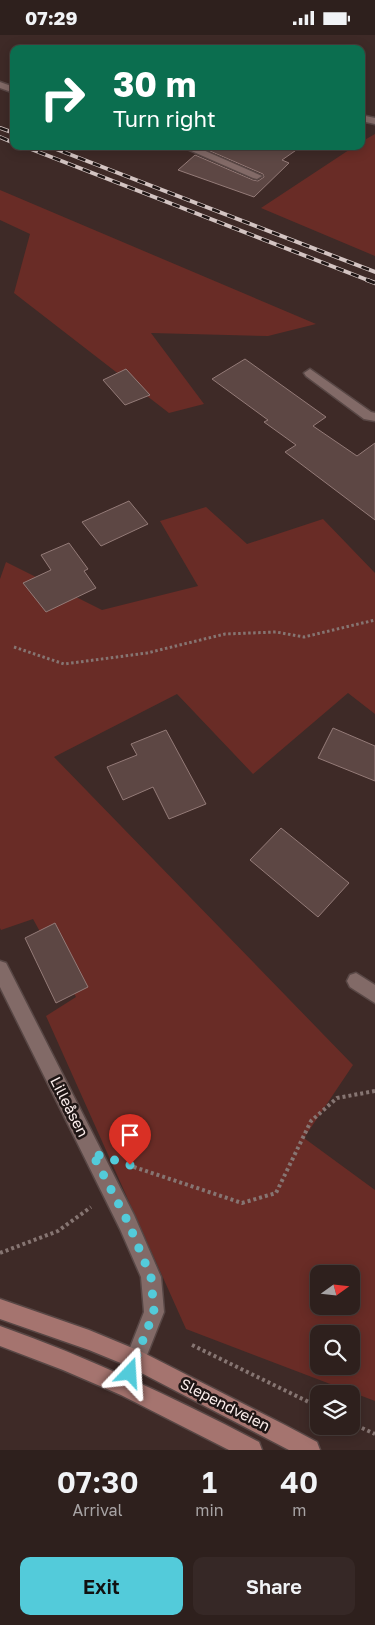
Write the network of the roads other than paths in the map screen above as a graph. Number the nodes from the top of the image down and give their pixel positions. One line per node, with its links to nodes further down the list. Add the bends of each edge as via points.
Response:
1 (195, 150): 2 (street)
2 (257, 176)
3 (310, 373): 4 (street)
4 (371, 416)
5 (0, 969): 10 (street, Lilleåsen, via 128,1222 151,1277 154,1312)
6 (356, 981): 7 (street)
7 (375, 995)
8 (0, 1309): 10 (main road, Slependveien)
9 (0, 1336): 11 (main road, Slependveien)
10 (135, 1359): 11 (street, Lilleåsen); 13 (main road, Slependveien)
11 (126, 1386): 12 (main road, Slependveien)
12 (251, 1450)
13 (308, 1450)

